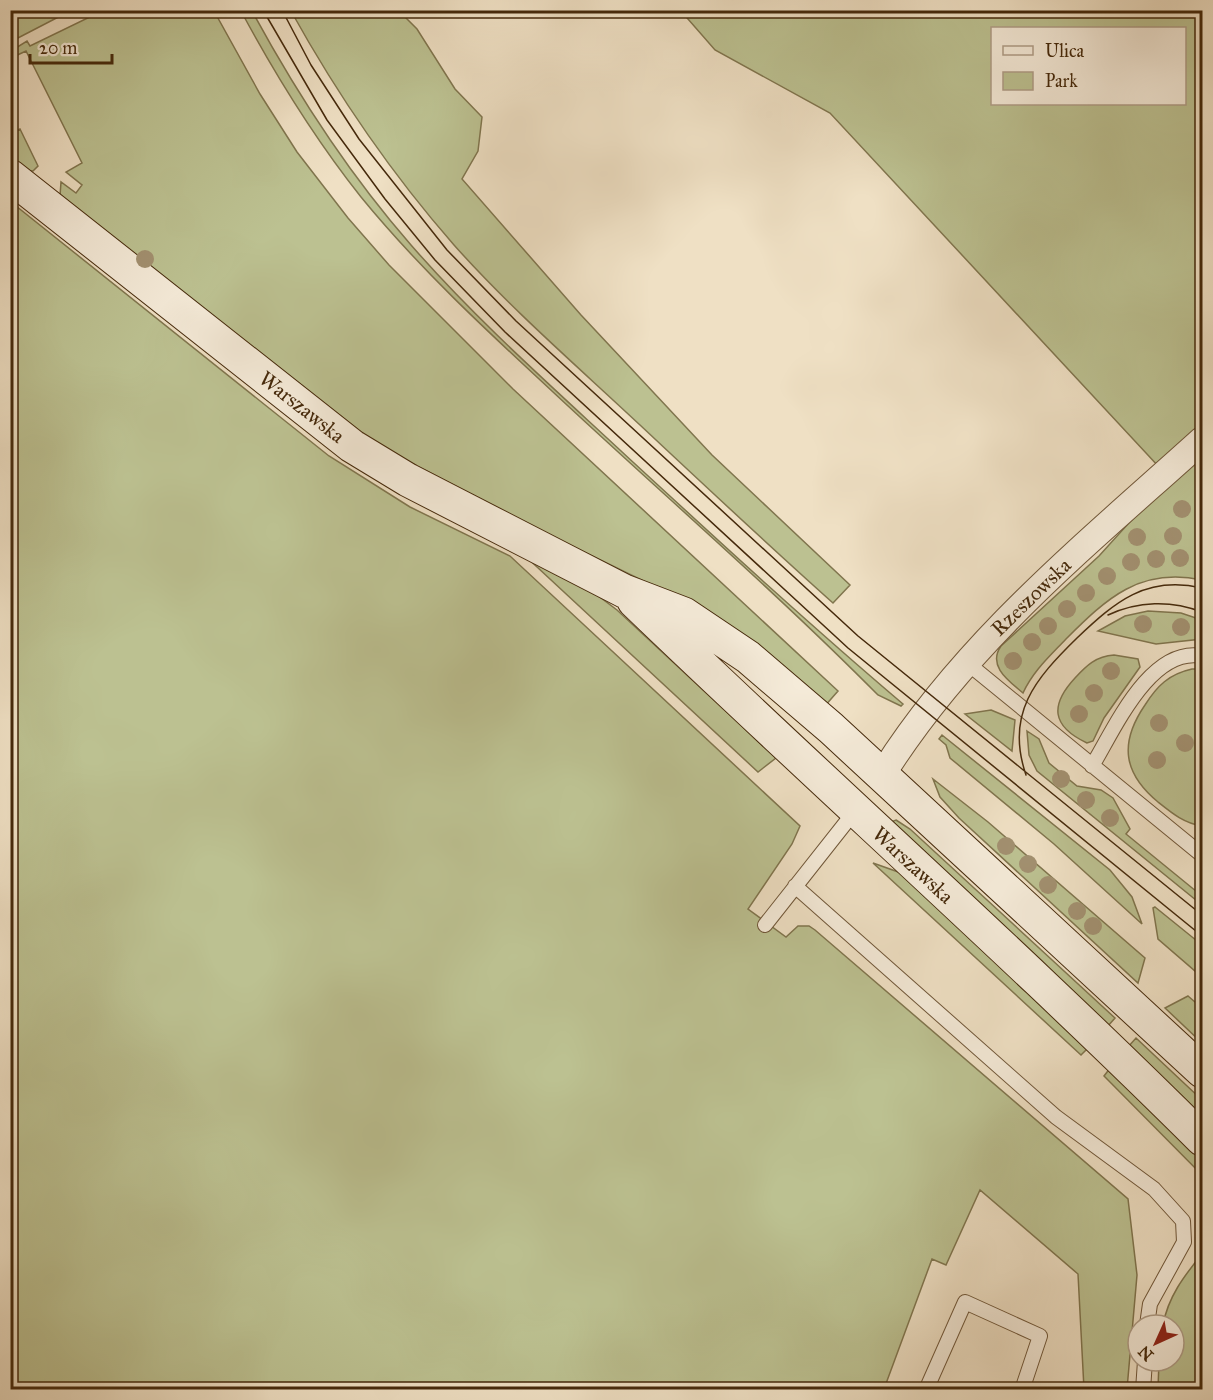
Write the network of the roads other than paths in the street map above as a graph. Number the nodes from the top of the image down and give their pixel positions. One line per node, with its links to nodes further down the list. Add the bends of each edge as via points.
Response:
1 (10, 176): 3 (street, Warszawska, via 352,446 408,480)
2 (1203, 440): 5 (street, Rzeszowska, via 1014,609)
3 (624, 591): 7 (street, Warszawska, via 684,614 748,657); 8 (street, Warszawska)
4 (1203, 656): 6 (lane, via 1194,654 1162,665 1145,681)
5 (966, 662): 6 (lane); 7 (street, Rzeszowska, via 905,738)
6 (1092, 766): 9 (lane)
7 (882, 775): 8 (street); 12 (street, Warszawska)
8 (855, 811): 10 (lane); 13 (street, Warszawska)
9 (1203, 855)
10 (795, 886): 11 (lane); 14 (lane, via 1056,1118 1154,1189 1183,1221 1184,1242)
11 (765, 925)
12 (1203, 1071)
13 (1203, 1139)
14 (1149, 1313)
15 (1144, 1373): 18 (lane)
16 (926, 1389): 17 (lane, via 965,1302 1040,1336)
17 (1022, 1389)
18 (1143, 1389)

